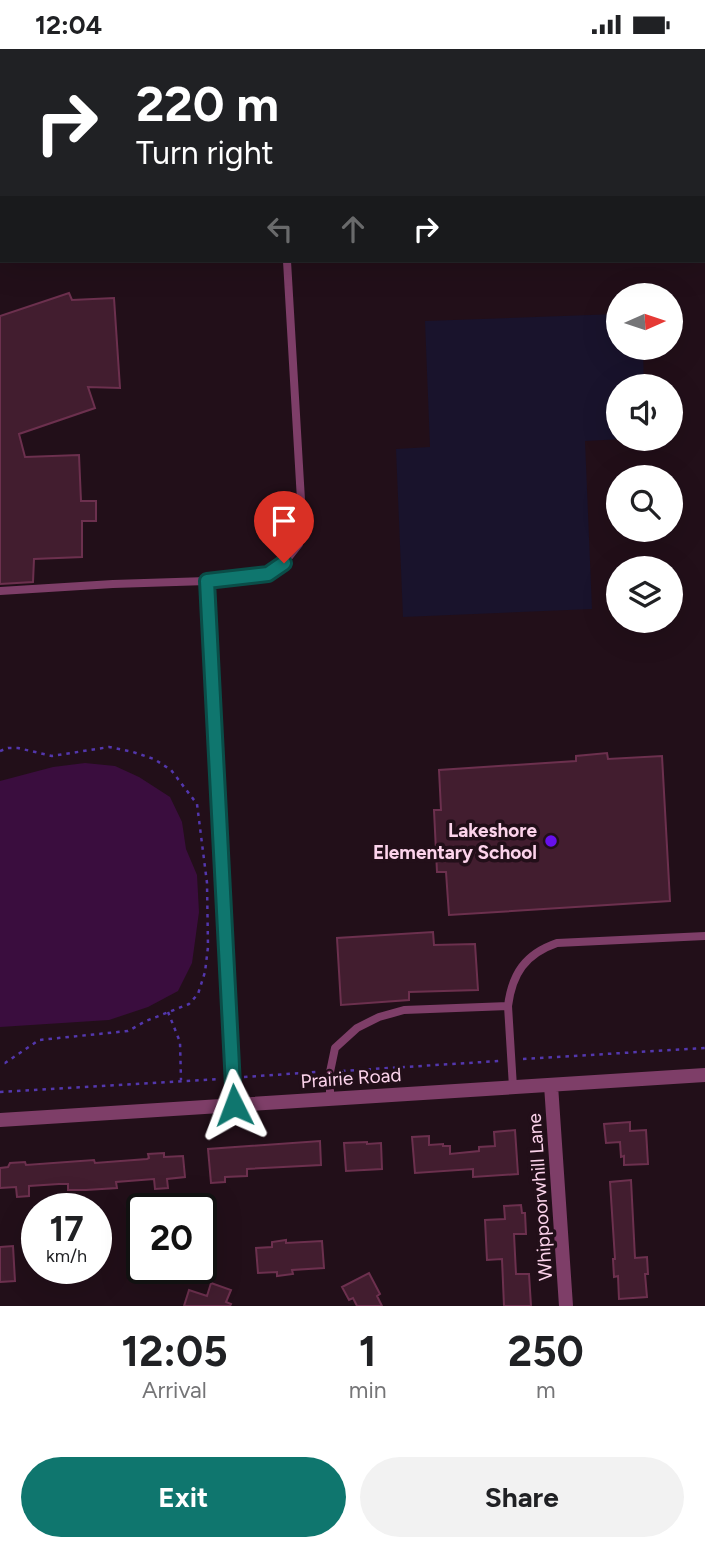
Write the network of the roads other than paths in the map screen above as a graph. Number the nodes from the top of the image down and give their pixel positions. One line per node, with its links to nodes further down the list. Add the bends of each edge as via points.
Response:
1 (287, 263): 2 (lane, via 302,517 299,544 268,574)
2 (207, 581): 3 (lane); 10 (lane)
3 (0, 591)
4 (705, 936): 5 (lane, via 557,943 528,958 510,986)
5 (508, 1006): 8 (lane); 9 (lane, via 404,1010 357,1028 335,1048)
6 (705, 1075): 7 (street, Prairie Road)
7 (551, 1085): 8 (street, Prairie Road); 12 (street, Whippoorwhill Lane)
8 (513, 1087): 9 (street, Prairie Road)
9 (330, 1099): 10 (street, Prairie Road)
10 (234, 1105): 11 (street, Prairie Road)
11 (0, 1120)
12 (566, 1306)

